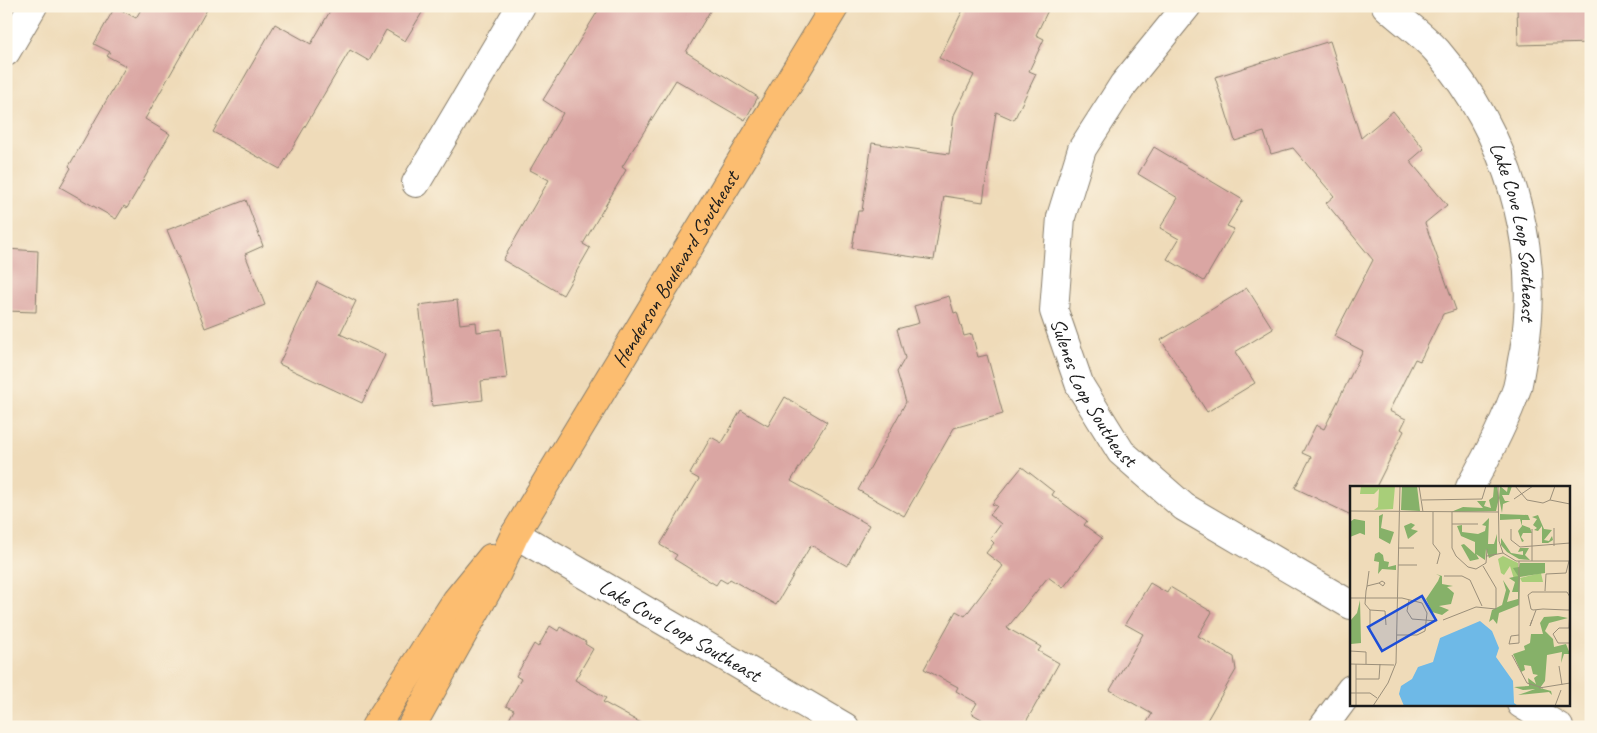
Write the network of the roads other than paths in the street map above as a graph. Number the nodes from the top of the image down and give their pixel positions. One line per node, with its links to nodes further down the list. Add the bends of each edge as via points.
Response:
1 (33, 6): 6 (street)
2 (521, 6): 7 (street)
3 (835, 6): 9 (main road, Henderson Boulevard Southeast)
4 (1187, 6): 10 (street, Sulenes Loop Southeast, via 1122,85 1082,149 1061,217 1054,311 1080,386 1120,452 1184,507)
5 (1386, 6): 8 (street, Lake Cove Loop Southeast, via 1436,50 1478,109 1509,173 1521,218 1529,276 1527,333 1517,386 1496,441)
6 (6, 52)
7 (416, 183)
8 (1471, 486)
9 (515, 534): 13 (main road, Henderson Boulevard Southeast, via 483,566 456,601); 14 (main road, Henderson Boulevard Southeast, via 497,573); 15 (street, Lake Cove Loop Southeast)
10 (1350, 604)
11 (1350, 691): 16 (street)
12 (1524, 706): 17 (street)
13 (375, 727)
14 (411, 727)
15 (845, 727)
16 (1323, 727)
17 (1559, 727)

